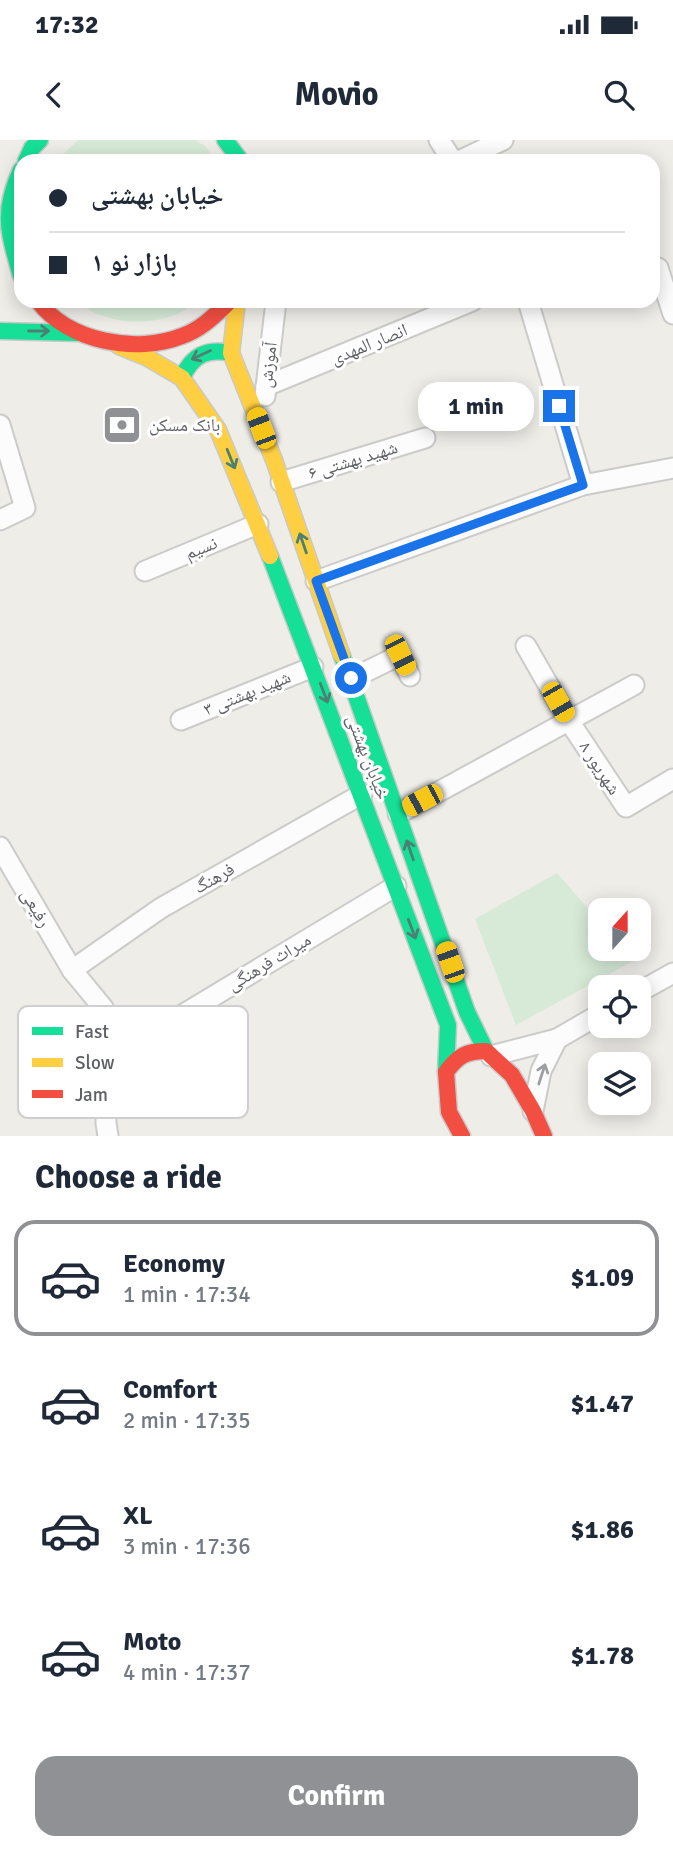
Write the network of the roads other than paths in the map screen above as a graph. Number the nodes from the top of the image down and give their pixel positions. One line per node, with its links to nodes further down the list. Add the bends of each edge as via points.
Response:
1 (40, 140): 4 (main road)
2 (225, 140): 5 (main road)
3 (503, 140): 6 (street)
4 (29, 154)
5 (244, 154)
6 (474, 154)
7 (0, 168): 8 (main road)
8 (13, 187): 9 (main road)
9 (3, 230): 10 (main road)
10 (14, 258)
11 (660, 274): 18 (street)
12 (43, 308): 20 (main road)
13 (222, 308): 21 (main road, via 202,326 162,343)
14 (236, 308): 22 (main road, خیابان بهشتی)
15 (275, 308): 24 (street, آموزش)
16 (455, 308): 24 (street, انصار المهدی)
17 (530, 308): 30 (street)
18 (673, 314)
19 (0, 331): 20 (main road, one-way to 20)
20 (77, 333): 21 (main road, خیابان بهشتی)
21 (119, 346): 23 (main road, خیابان بهشتی)
22 (231, 353): 23 (main road, one-way to 23, via 202,352 192,358); 26 (main road, خیابان بهشتی)
23 (182, 378): 32 (main road, خیابان بهشتی, one-way to 32, via 218,430)
24 (266, 386): 26 (street, آموزش)
25 (0, 425): 31 (street, via 25,508)
26 (261, 428): 29 (main road, خیابان بهشتی)
27 (425, 438): 29 (street, شهید بهشتی ۶)
28 (673, 468): 30 (street)
29 (281, 482): 34 (main road, خیابان بهشتی, one-way to 29)
30 (583, 485): 34 (street)
31 (0, 520)
32 (258, 524): 33 (street, نسیم); 36 (main road, خیابان بهشتی)
33 (145, 571)
34 (316, 581): 38 (main road, خیابان بهشتی)
35 (526, 646): 41 (street, ۸ شهریور)
36 (313, 667): 40 (street, شهید بهشتی ۳); 43 (main road, خیابان بهشتی, one-way to 43)
37 (410, 676): 38 (street, via 400,655)
38 (351, 678): 44 (main road, خیابان بهشتی)
39 (634, 685): 41 (street)
40 (181, 720)
41 (569, 721): 42 (street, ۸ شهریور, via 626,807); 44 (street)
42 (673, 779)
43 (362, 794): 46 (main road, خیابان بهشتی); 47 (street, فرهنگ, via 161,908)
44 (398, 814): 54 (main road, خیابان بهشتی, one-way to 44, via 467,1012)
45 (0, 847): 47 (street, رفیعی)
46 (396, 886): 51 (street, میراث فرهنگی); 55 (main road, خیابان بهشتی, one-way to 55, via 448,1025)
47 (72, 970): 50 (street, رفیعی)
48 (673, 973): 49 (street)
49 (651, 985)
50 (102, 1006)
51 (196, 1006)
52 (588, 1021): 53 (street)
53 (557, 1039): 54 (street); 56 (street, one-way to 53, via 541,1071)
54 (488, 1053): 55 (main road, via 467,1051 457,1056); 56 (main road, خیابان بهشتی, via 512,1074)
55 (446, 1072): 59 (main road, خیابان بهشتی, via 449,1112)
56 (533, 1111): 60 (main road, خیابان بهشتی)
57 (106, 1118): 58 (street, رفیعی)
58 (108, 1136)
59 (462, 1136)
60 (544, 1136)

